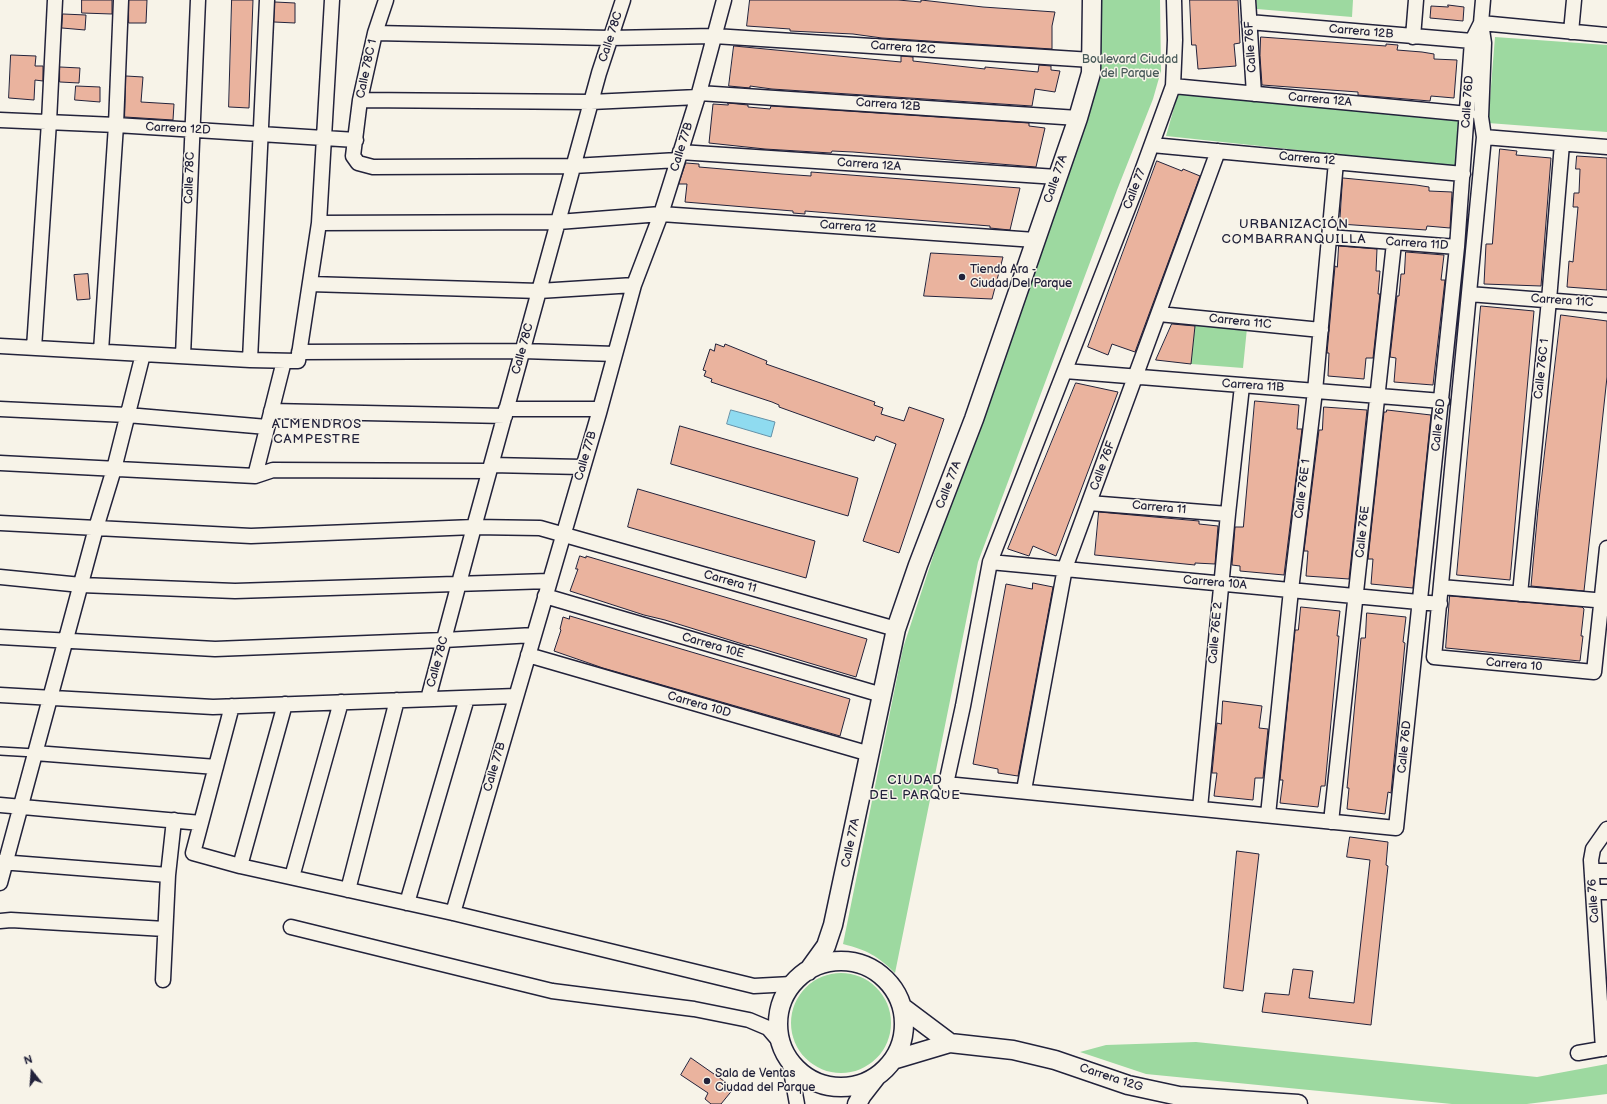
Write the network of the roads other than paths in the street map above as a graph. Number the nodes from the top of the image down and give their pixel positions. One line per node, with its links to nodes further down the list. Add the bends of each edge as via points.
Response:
1 (55, 0): 33 (street)
2 (121, 0): 34 (street)
3 (198, 0): 35 (street, Calle 78C)
4 (267, 0): 36 (street)
5 (332, 0): 38 (street)
6 (386, 0): 18 (street, Calle 78C 1)
7 (622, 0): 22 (street, Calle 78C)
8 (724, 0): 20 (street, Calle 77B)
9 (1092, 0): 24 (street, Calle 77A)
10 (1174, 0): 25 (street, Calle 77)
11 (1248, 0): 15 (street, Calle 76F)
12 (1416, 0): 21 (street)
13 (1483, 0): 16 (street, Calle 76D)
14 (1574, 0): 17 (street)
15 (1249, 22): 21 (street, Carrera 12B); 26 (street, Calle 76F)
16 (1481, 23): 17 (street); 23 (street, Calle 76D); 37 (street, Calle 76D, via 1484,43 1481,117)
17 (1571, 32): 19 (street)
18 (374, 34): 22 (street, Carrera 12C); 28 (street, Calle 78C 1)
19 (1607, 35)
20 (714, 36): 22 (street, Carrera 12C); 24 (street, Carrera 12C); 27 (street, Calle 77B)
21 (1413, 37): 23 (street, Carrera 12B)
22 (610, 38): 29 (street, Calle 78C)
23 (1472, 41): 30 (street, Calle 76D)
24 (1092, 60): 31 (street, Calle 77A, via 1091,73)
25 (1173, 86): 26 (street, Carrera 12A); 40 (street, Calle 77)
26 (1254, 94): 30 (street, Carrera 12A)
27 (698, 95): 29 (street, Carrera 12B); 31 (street, Carrera 12B); 44 (street, Calle 77B)
28 (360, 100): 29 (street, Carrera 12B); 39 (street, Calle 78C 1)
29 (591, 102): 46 (street, Calle 78C)
30 (1468, 114): 47 (street, Calle 76D)
31 (1078, 118): 48 (street, Calle 77A)
32 (0, 120): 33 (street, Carrera 12D)
33 (50, 122): 34 (street, Carrera 12D); 65 (street)
34 (116, 125): 35 (street, Carrera 12D); 66 (street)
35 (192, 130): 36 (street, Carrera 12D); 71 (street, Calle 78C)
36 (262, 134): 38 (street, Carrera 12D); 72 (street)
37 (1484, 137): 41 (street); 59 (street, Calle 76D)
38 (324, 138): 39 (street, Carrera 12D); 51 (street)
39 (356, 140): 46 (street, Calle 78C 1, via 352,156 358,163 373,167)
40 (1152, 144): 43 (street, Carrera 12); 74 (street, Calle 77)
41 (1562, 144): 42 (street); 60 (street, Calle 76C 1)
42 (1607, 147)
43 (1218, 151): 45 (street, Carrera 12); 62 (street, Calle 76F)
44 (679, 156): 46 (street, Carrera 12A); 48 (street, Carrera 12A); 49 (street, Calle 77B)
45 (1336, 162): 47 (street, Carrera 12); 52 (street, Calle 76E 1)
46 (573, 166): 50 (street, Calle 78C)
47 (1463, 174): 55 (street, Calle 76D)
48 (1057, 177): 53 (street, Calle 77A)
49 (661, 214): 50 (street, Carrera 12); 53 (street, Carrera 12); 57 (street, Calle 77B)
50 (558, 222): 51 (street, Carrera 12); 58 (street, Calle 78C)
51 (319, 223): 56 (street)
52 (1329, 237): 54 (street, Carrera 11D); 63 (street, Calle 76E 1)
53 (1035, 240): 113 (street, Calle 77A, via 974,419)
54 (1394, 243): 55 (street, Carrera 11D); 78 (street, Calle 76E)
55 (1457, 247): 79 (street, Calle 76D)
56 (310, 284): 58 (street); 68 (street)
57 (634, 285): 58 (street); 70 (street, Calle 77B)
58 (539, 291): 67 (street, Calle 78C)
59 (1469, 294): 60 (street, Carrera 11C); 105 (street, Calle 76D)
60 (1549, 300): 61 (street, Carrera 11C); 107 (street, Calle 76C 1)
61 (1607, 305)
62 (1159, 314): 63 (street, Carrera 11C); 75 (street, Calle 76F)
63 (1321, 330): 77 (street, Calle 76E 1)
64 (0, 346): 65 (street)
65 (34, 348): 66 (street)
66 (101, 351): 69 (street)
67 (523, 351): 68 (street); 70 (street); 83 (street, Calle 78C)
68 (299, 352): 73 (street, via 298,361)
69 (143, 354): 71 (street); 84 (street)
70 (615, 354): 81 (street, Calle 77B)
71 (183, 356): 72 (street)
72 (250, 360): 73 (street)
73 (284, 360): 82 (street)
74 (1065, 371): 75 (street, Carrera 11B); 98 (street, Calle 77)
75 (1134, 377): 76 (street, Carrera 11B); 91 (street, Calle 76F)
76 (1242, 386): 77 (street, Carrera 11B); 92 (street, Calle 76E 2)
77 (1315, 391): 78 (street, Carrera 11B); 106 (street, Calle 76E 1)
78 (1378, 396): 79 (street, Carrera 11B); 109 (street, Calle 76E)
79 (1442, 401): 111 (street, Calle 76D)
80 (0, 409): 84 (street)
81 (600, 409): 83 (street); 87 (street, Calle 77B)
82 (272, 411): 83 (street); 85 (street)
83 (506, 413): 88 (street, Calle 78C)
84 (127, 415): 85 (street); 89 (street)
85 (267, 427): 90 (street)
86 (0, 463): 89 (street)
87 (582, 467): 88 (street); 96 (street, Calle 77B)
88 (490, 468): 90 (street, via 273,470); 94 (street, Calle 78C)
89 (114, 469): 90 (street); 95 (street)
90 (255, 476)
91 (1090, 503): 92 (street, Carrera 11); 99 (street, Calle 76F)
92 (1228, 514): 102 (street, Calle 76E 2)
93 (0, 523): 95 (street, Carrera 11)
94 (474, 527): 95 (street, Carrera 11, via 251,536); 96 (street, Carrera 11, via 540,528); 104 (street, Calle 78C)
95 (96, 528): 103 (street)
96 (563, 535): 101 (street, Calle 77B); 113 (street, Carrera 11)
97 (1607, 548): 110 (street)
98 (990, 562): 99 (street, Carrera 10A); 134 (street, Calle 77, via 946,784)
99 (1064, 568): 102 (street, Carrera 10A); 134 (street, Calle 76F)
100 (0, 577): 103 (street)
101 (549, 581): 104 (street); 108 (street, Calle 77B)
102 (1221, 584): 106 (street, Carrera 10A); 137 (street, Calle 76E 2)
103 (81, 585): 104 (street, via 235,592); 116 (street)
104 (459, 585): 117 (street, Calle 78C)
105 (1442, 587): 107 (street); 112 (street, Calle 76D)
106 (1291, 590): 109 (street, Carrera 10A); 138 (street, Calle 76E 1)
107 (1520, 594): 110 (street)
108 (545, 596): 114 (street, Calle 77B); 121 (street, Carrera 10E)
109 (1356, 596): 111 (street, Carrera 10A); 141 (street, Calle 76E)
110 (1604, 601): 119 (street, Carrera 10, via 1594,672)
111 (1420, 602): 112 (street, Carrera 10A); 141 (street, Calle 76D, via 1396,828)
112 (1440, 604): 119 (street, Calle 76D)
113 (896, 629): 121 (street, Calle 77A)
114 (534, 635): 117 (street); 118 (street, Calle 77B)
115 (0, 637): 116 (street)
116 (66, 640): 117 (street, via 215,649); 123 (street)
117 (444, 640): 125 (street, Calle 78C)
118 (528, 655): 122 (street, Calle 77B); 132 (street, Carrera 10D)
119 (1434, 657)
120 (0, 695): 123 (street)
121 (882, 695): 132 (street, Calle 77A)
122 (516, 696): 124 (street); 153 (street, Calle 77B)
123 (50, 698): 129 (street); 131 (street)
124 (467, 698): 125 (street); 152 (street)
125 (428, 699): 126 (street)
126 (397, 700): 127 (street); 150 (street)
127 (341, 702): 128 (street); 148 (street)
128 (285, 704): 129 (street); 144 (street)
129 (232, 706): 133 (street)
130 (0, 750): 131 (lane)
131 (35, 753): 133 (street); 136 (street)
132 (870, 754): 157 (street, Calle 77A, via 833,926 826,946)
133 (216, 767): 140 (street)
134 (1024, 790): 137 (street)
135 (0, 805): 136 (street)
136 (21, 807): 139 (street); 143 (street)
137 (1200, 808): 138 (street)
138 (1268, 815): 141 (street)
139 (174, 820): 140 (street); 147 (street)
140 (201, 822): 144 (street, via 193,853)
141 (1331, 822)
142 (1607, 829): 145 (street, Calle 76, via 1593,849)
143 (3, 862): 147 (street); 149 (street)
144 (240, 866): 148 (street)
145 (1592, 871): 146 (street); 151 (street, Calle 76)
146 (1607, 871)
147 (168, 875): 156 (street)
148 (292, 877): 150 (street)
149 (0, 883)
150 (348, 890): 152 (street)
151 (1600, 892): 163 (street, Calle 76)
152 (407, 903): 153 (street)
153 (453, 913): 159 (street, via 754,986)
154 (0, 921): 156 (street)
155 (291, 927): 161 (street, via 552,991 694,1009 749,1020 768,1028)
156 (165, 929): 158 (street)
157 (808, 971): 159 (street); 160 (street, via 826,963 845,962 864,966 881,975 894,990)
158 (163, 980)
159 (792, 984): 161 (street, via 782,1002 778,1022)
160 (902, 1007): 162 (street); 166 (street, via 904,1025 901,1043)
161 (780, 1042): 165 (street)
162 (950, 1043): 166 (street, Carrera 12G); 170 (street, Carrera 12G, via 1041,1056 1128,1085 1179,1096)
163 (1605, 1048): 164 (street)
164 (1578, 1053)
165 (789, 1060): 167 (street, via 803,1075 820,1084 840,1087 860,1084); 168 (street)
166 (893, 1060): 167 (street)
167 (878, 1075): 169 (street)
168 (797, 1104)
169 (858, 1104)
170 (1298, 1104)

